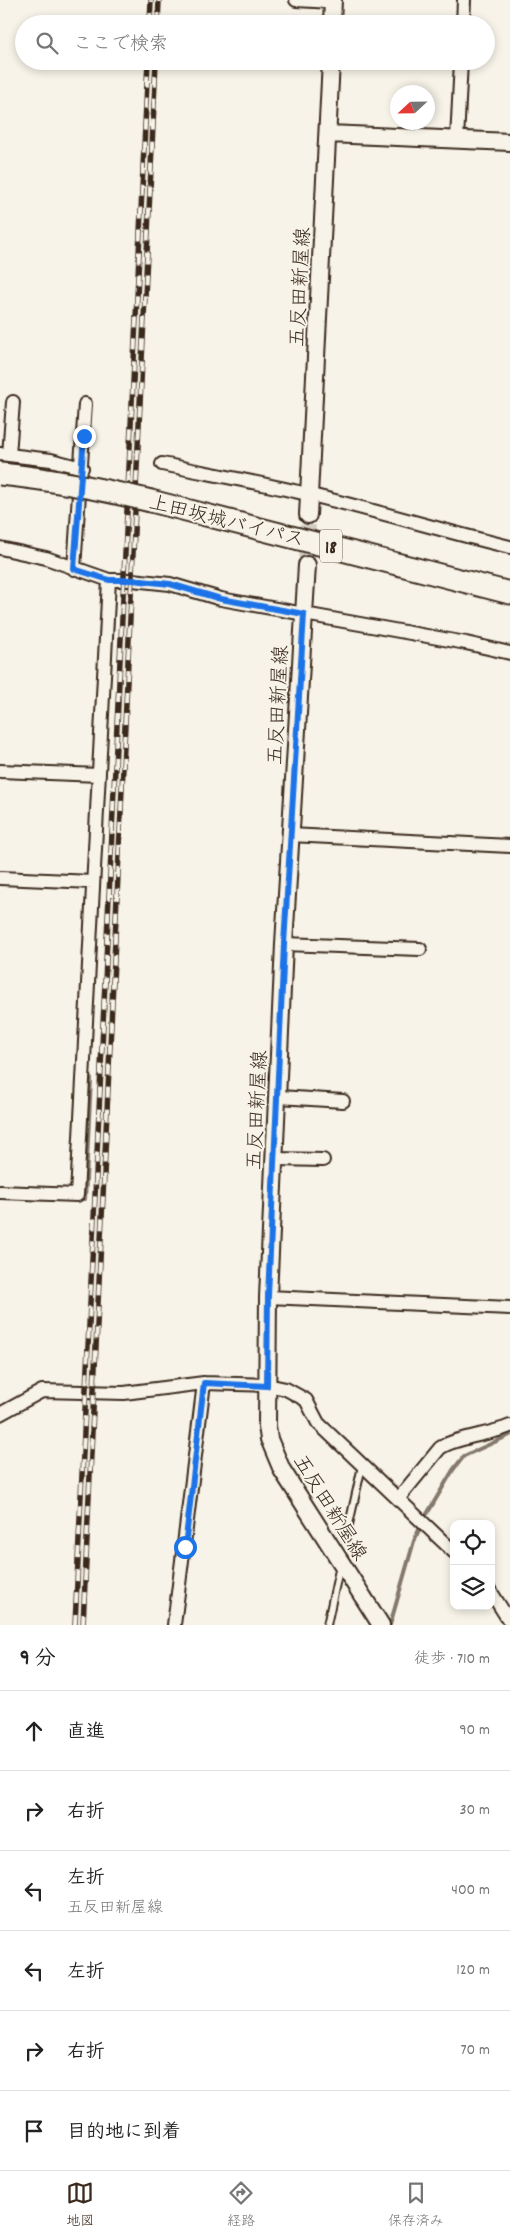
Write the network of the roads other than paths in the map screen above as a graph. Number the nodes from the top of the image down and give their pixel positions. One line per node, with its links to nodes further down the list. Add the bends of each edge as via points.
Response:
1 (296, 0): 3 (street)
2 (464, 0): 5 (street)
3 (333, 1): 4 (street)
4 (332, 15)
5 (463, 15)
6 (331, 70): 8 (street, 五反田新屋線)
7 (461, 70): 9 (street)
8 (329, 134): 9 (street); 16 (street, 五反田新屋線)
9 (457, 140): 10 (street)
10 (510, 142)
11 (13, 402): 13 (street)
12 (85, 404): 15 (street)
13 (3, 461): 15 (street, via 51,460); 23 (highway, 上田坂城バイパス / 18, bridge, via 72,484)
14 (162, 464): 16 (street)
15 (82, 468): 21 (street)
16 (310, 495): 17 (street, 五反田新屋線); 18 (street)
17 (308, 515)
18 (510, 547)
19 (0, 548): 21 (street, via 46,558)
20 (306, 565): 24 (street, 五反田新屋線)
21 (74, 569): 22 (street)
22 (109, 580): 24 (street, via 170,584 221,599); 27 (street)
23 (510, 592)
24 (304, 614): 25 (street); 28 (street, 五反田新屋線)
25 (510, 653)
26 (0, 771): 27 (street)
27 (99, 775): 31 (street)
28 (290, 835): 29 (street); 32 (street, 五反田新屋線)
29 (510, 846)
30 (0, 878): 31 (street)
31 (93, 882): 38 (street, via 77,1195)
32 (284, 944): 33 (street); 34 (street, 五反田新屋線)
33 (420, 950)
34 (279, 1098): 35 (street); 36 (street, 五反田新屋線)
35 (343, 1101)
36 (276, 1159): 37 (street); 39 (street, 五反田新屋線)
37 (323, 1160)
38 (0, 1192)
39 (268, 1296): 40 (street); 42 (street, 五反田新屋線)
40 (510, 1308)
41 (204, 1383): 42 (street); 43 (street, via 124,1393 42,1391); 52 (street)
42 (267, 1386): 45 (street, via 286,1389 306,1400 318,1423); 49 (street, 五反田新屋線, via 267,1426 274,1455)
43 (0, 1414)
44 (510, 1426): 46 (street, via 440,1448)
45 (362, 1464): 46 (street); 47 (lane)
46 (398, 1499): 48 (street)
47 (346, 1538)
48 (450, 1548)
49 (341, 1563): 53 (lane); 54 (street, 五反田新屋線)
50 (495, 1598): 51 (street)
51 (510, 1622)
52 (174, 1625)
53 (328, 1625)
54 (381, 1625)

